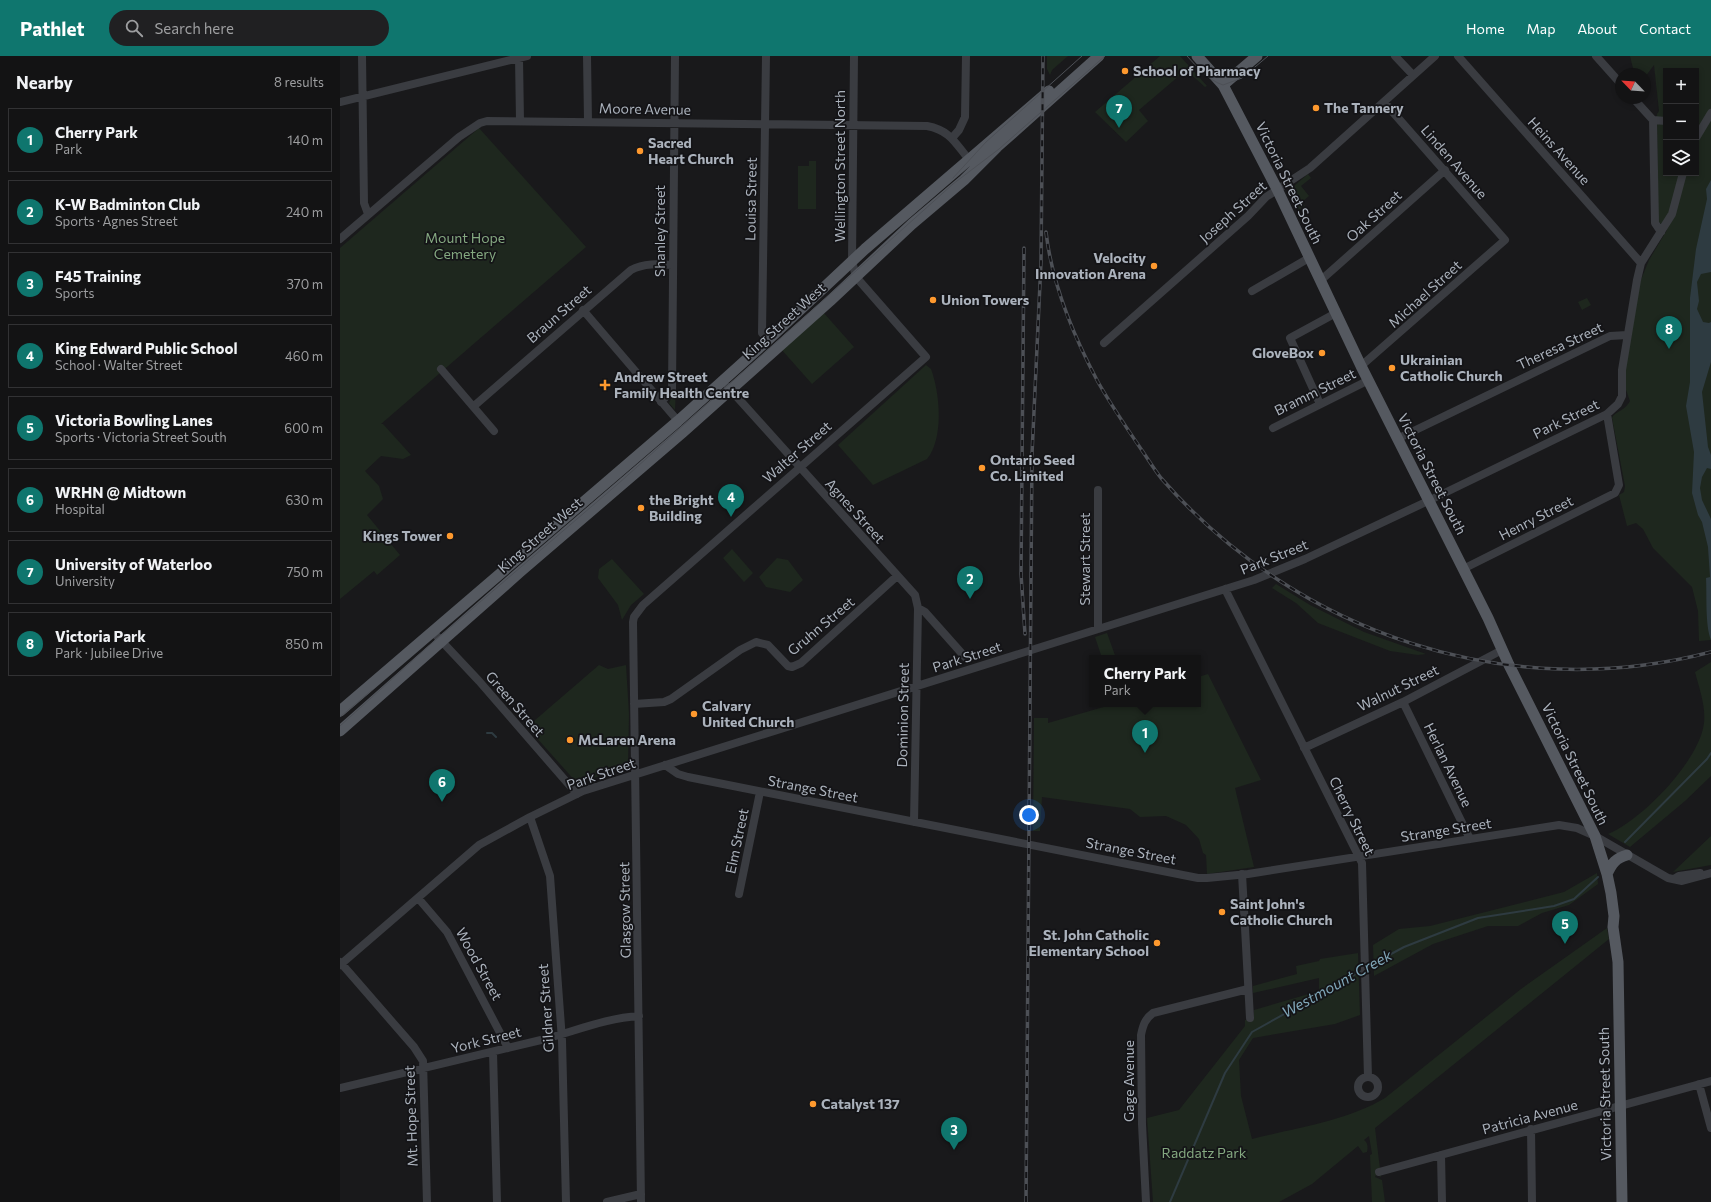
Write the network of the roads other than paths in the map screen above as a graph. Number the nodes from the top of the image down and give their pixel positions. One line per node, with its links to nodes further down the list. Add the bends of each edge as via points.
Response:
1 (362, 56): 19 (street)
2 (586, 56): 26 (street)
3 (674, 56): 28 (street, Shanley Street)
4 (766, 56): 31 (street, Louisa Street)
5 (854, 56): 32 (street, Wellington Street North)
6 (966, 56): 34 (street, via 965,117)
7 (1088, 56): 35 (main road, King Street West)
8 (1099, 56): 35 (main road, King Street West)
9 (1197, 56): 18 (main road, Victoria Street South)
10 (1257, 56): 18 (main road)
11 (1395, 56): 16 (street)
12 (1435, 56): 16 (street, Joseph Street)
13 (1458, 56): 45 (street, Heins Avenue)
14 (1596, 56): 17 (street)
15 (522, 57): 19 (street); 25 (street)
16 (1413, 75): 21 (street, Joseph Street)
17 (1615, 77)
18 (1223, 86): 38 (main road, Victoria Street South)
19 (362, 96): 20 (street); 39 (street, via 364,203)
20 (340, 102)
21 (1384, 102): 36 (street, Linden Avenue); 38 (street, Joseph Street, via 1310,168)
22 (1638, 104): 24 (street)
23 (1711, 113): 30 (street)
24 (1653, 120): 27 (street); 40 (street, via 1655,223)
25 (520, 121): 26 (street, Moore Avenue); 39 (street, Moore Avenue, via 487,121 471,128)
26 (588, 121): 28 (street, Moore Avenue)
27 (1663, 121)
28 (673, 122): 31 (street, Moore Avenue); 46 (street, Shanley Street)
29 (1699, 122): 30 (street)
30 (1705, 122): 33 (street)
31 (765, 124): 32 (street, Moore Avenue); 53 (street, Louisa Street, via 762,333)
32 (853, 125): 34 (street, Moore Avenue, via 927,126 938,128); 44 (street, Wellington Street North)
33 (1699, 133)
34 (952, 138): 35 (street, Moore Avenue)
35 (973, 163): 44 (main road, King Street West); 47 (main road, King Street West, via 964,180 912,224)
36 (1445, 170): 42 (street, Linden Avenue); 48 (street, Oak Street)
37 (1682, 176): 40 (street, via 1672,214)
38 (1277, 190): 43 (main road, Victoria Street South); 54 (street, Joseph Street)
39 (368, 214): 41 (street, Moore Avenue)
40 (1661, 232): 45 (street)
41 (340, 239)
42 (1505, 240): 55 (street, Michael Street)
43 (1309, 258): 48 (main road, Victoria Street South); 49 (street)
44 (852, 261): 47 (street, Wellington Street North); 53 (main road, King Street West)
45 (1641, 262): 52 (street)
46 (672, 265): 50 (street, Braun Street, via 638,266); 59 (street, Shanley Street, via 672,390)
47 (856, 277): 58 (main road, King Street West); 67 (street, Walter Street, via 926,357)
48 (1320, 281): 51 (main road, Victoria Street South)
49 (1252, 291)
50 (583, 310): 59 (street); 61 (street, Braun Street)
51 (1336, 313): 55 (main road, Victoria Street South); 60 (street, via 1290,338)
52 (1627, 335): 62 (street, Park Street, via 1620,400 1615,409); 66 (street, Theresa Street, via 1610,336)
53 (768, 340): 58 (main road, King Street West)
54 (1104, 343)
55 (1362, 366): 57 (main road, Victoria Street South)
56 (441, 369): 61 (street)
57 (1369, 380): 60 (street, Bramm Street); 66 (main road, Victoria Street South)
58 (726, 385): 63 (main road, King Street West); 67 (street, Agnes Street); 77 (main road, King Street West)
59 (661, 402): 63 (street)
60 (1320, 404): 64 (street, Bramm Street)
61 (474, 406): 65 (street)
62 (1607, 414): 69 (street, Park Street); 70 (street, Henry Street, via 1619,489)
63 (678, 421): 76 (main road, King Street West)
64 (1274, 428)
65 (494, 431)
66 (1397, 439): 69 (main road, Victoria Street South)
67 (798, 467): 71 (street, Agnes Street); 74 (street, Walter Street, via 643,605)
68 (1098, 490): 75 (street, Stewart Street)
69 (1428, 501): 70 (main road, Victoria Street South); 72 (street, Park Street, via 1275,572)
70 (1463, 569): 78 (main road, Victoria Street South)
71 (897, 576): 73 (street, Agnes Street, via 915,595); 82 (street, Gruhn Street, via 801,663 788,666 768,645 756,642 740,650 671,699 664,702)
72 (1225, 589): 75 (street, Park Street); 85 (street, Cherry Street)
73 (918, 608): 79 (street, Agnes Street, via 925,612); 80 (street, Dominion Street)
74 (634, 617): 82 (street, Glasgow Street)
75 (1098, 629): 80 (street, Park Street)
76 (432, 632): 77 (street, Green Street); 83 (main road, King Street West)
77 (441, 642): 84 (main road, King Street West); 89 (street, Green Street, via 484,687)
78 (1502, 650): 81 (street, Walnut Street); 92 (main road, Victoria Street South)
79 (965, 657)
80 (916, 687): 86 (street, Park Street); 91 (street, Dominion Street)
81 (1403, 702): 85 (street, Walnut Street); 93 (street, Herlan Avenue)
82 (634, 704): 87 (street, Glasgow Street)
83 (340, 711)
84 (340, 731)
85 (1304, 748): 95 (street, Cherry Street)
86 (665, 766): 87 (street, Park Street); 88 (street, Strange Street, via 688,777)
87 (636, 775): 89 (street, Park Street); 103 (street, Glasgow Street)
88 (760, 792): 91 (street, Strange Street); 99 (street, Elm Street)
89 (577, 794): 90 (street, Park Street)
90 (530, 817): 100 (street, Park Street, via 479,845); 105 (street, Gildner Street, via 550,876)
91 (914, 822): 97 (street, Strange Street, via 1198,878)
92 (1594, 836): 93 (street, Strange Street, via 1578,828 1559,825); 94 (street, Strange Street); 98 (main road, Victoria Street South)
93 (1470, 839): 95 (street, Strange Street)
94 (1628, 855): 96 (street, Strange Street, via 1658,873 1682,882); 98 (main road, via 1614,861)
95 (1359, 856): 97 (street, Strange Street); 109 (street, Cherry Street, via 1362,863)
96 (1711, 873)
97 (1242, 874): 102 (street)
98 (1608, 874): 113 (main road, Victoria Street South, via 1618,962)
99 (739, 894)
100 (418, 898): 101 (street, Park Street); 106 (street, Wood Street, via 447,932)
101 (340, 964): 108 (street, Mt. Hope Street, via 419,1053 423,1060)
102 (1248, 989): 104 (street); 123 (street, Gage Avenue, via 1153,1013 1143,1024 1142,1105)
103 (639, 1016): 105 (street, York Street); 118 (street, Glasgow Street)
104 (1250, 1018)
105 (561, 1034): 106 (street, York Street); 121 (street, Gildner Street)
106 (508, 1048): 107 (street, York Street)
107 (493, 1052): 108 (street, York Street); 120 (street)
108 (423, 1069): 112 (street, York Street); 119 (street, Mt. Hope Street)
109 (1368, 1077)
110 (1711, 1081): 111 (street, Patricia Avenue)
111 (1699, 1084): 113 (street, Patricia Avenue); 114 (street)
112 (340, 1088)
113 (1620, 1106): 115 (street, Patricia Avenue); 126 (main road, Victoria Street South)
114 (1711, 1128)
115 (1531, 1129): 116 (street, Patricia Avenue); 125 (street)
116 (1441, 1154): 117 (street, Patricia Avenue); 124 (street)
117 (1379, 1172)
118 (641, 1198): 122 (street)
119 (428, 1202)
120 (497, 1202)
121 (566, 1202)
122 (607, 1202)
123 (1146, 1202)
124 (1442, 1202)
125 (1532, 1202)
126 (1622, 1202)

